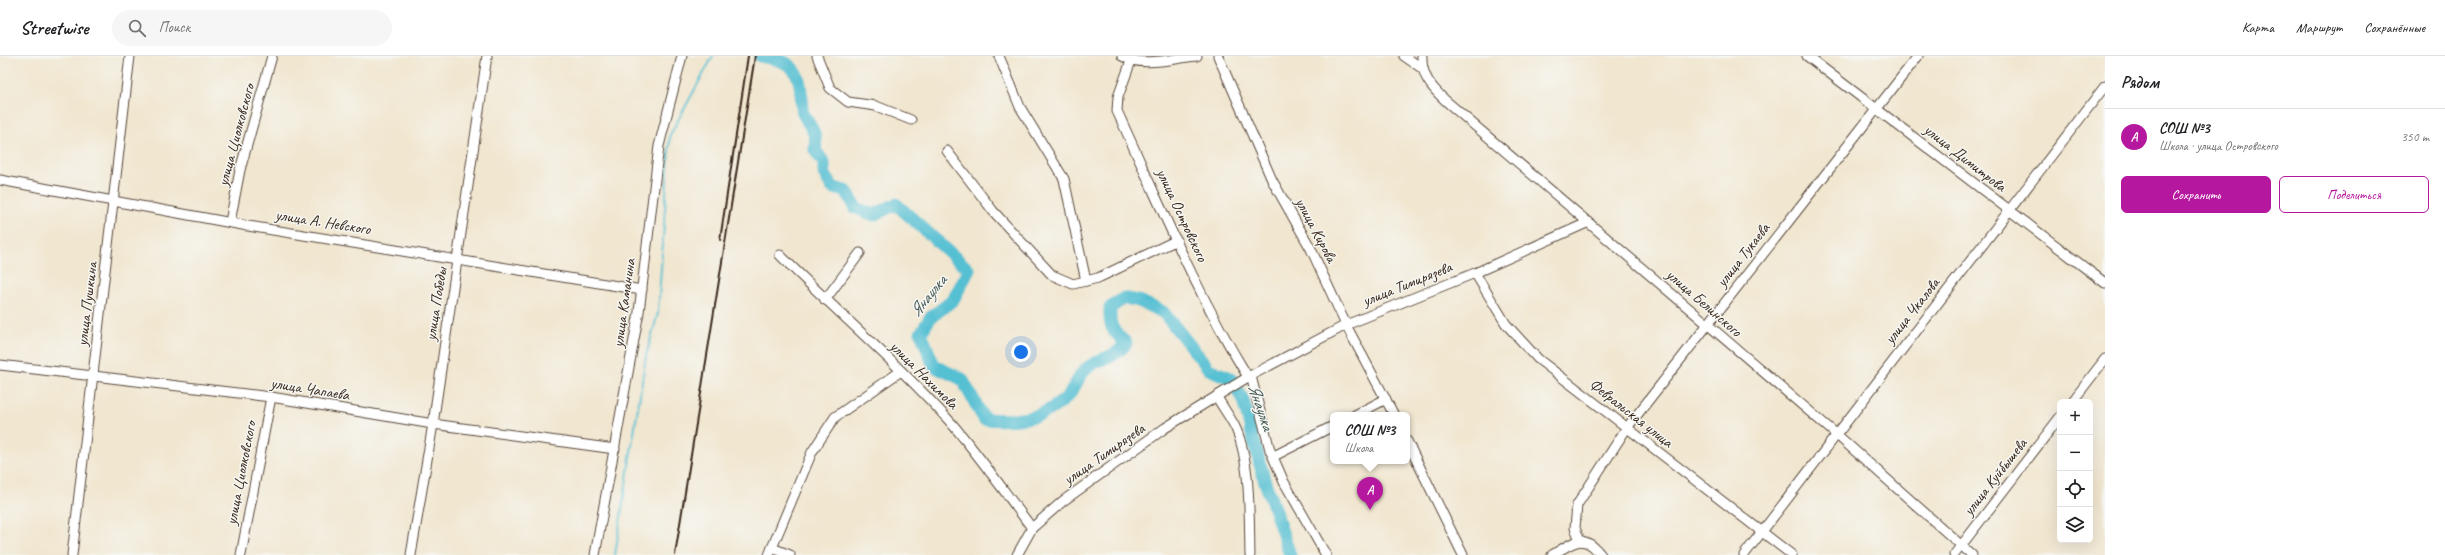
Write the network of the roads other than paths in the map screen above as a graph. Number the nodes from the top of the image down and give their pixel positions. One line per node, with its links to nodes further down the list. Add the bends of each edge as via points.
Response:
1 (130, 56): 21 (street, улица Пушкина)
2 (272, 56): 23 (street, улица Циолковского, via 240,170)
3 (488, 56): 28 (street, улица Победы)
4 (682, 56): 32 (street, улица Каманина, via 659,146)
5 (817, 56): 18 (street, via 830,88 848,102 876,106)
6 (999, 56): 30 (street, via 1020,107 1064,180)
7 (1122, 56): 14 (street)
8 (1197, 56): 14 (street)
9 (1218, 56): 34 (street, улица Кирова, via 1272,180 1311,249)
10 (1404, 56): 15 (street)
11 (1422, 56): 15 (street)
12 (1807, 56): 17 (street, улица Димитрова)
13 (1918, 56): 17 (street, улица Тукаева)
14 (1131, 61): 25 (street, улица Островского, via 1118,97 1117,110)
15 (1423, 69): 24 (street, улица Белинского, via 1431,87 1446,101)
16 (2105, 86): 22 (street, улица Чкалова)
17 (1877, 108): 22 (street, улица Димитрова); 35 (street, улица Тукаева)
18 (911, 120)
19 (947, 151): 30 (street, via 993,211 1052,275 1073,284)
20 (0, 180): 21 (street, улица А. Невского)
21 (114, 202): 23 (street, улица А. Невского); 39 (street, улица Пушкина)
22 (2008, 211): 31 (street, улица Димитрова); 51 (street, улица Чкалова)
23 (230, 222): 28 (street, улица А. Невского)
24 (1589, 222): 29 (street, улица Тимирязева); 35 (street, улица Белинского)
25 (1177, 240): 30 (street, via 1098,278); 40 (street, улица Островского)
26 (860, 253): 33 (street)
27 (780, 255): 33 (street, улица Нахимова)
28 (458, 259): 32 (street, улица А. Невского); 48 (street, улица Победы)
29 (1475, 273): 34 (street, улица Тимирязева); 50 (street, Февральская улица, via 1506,324 1538,359)
30 (1086, 281)
31 (2105, 283)
32 (642, 290): 53 (street, улица Каманина)
33 (825, 300): 38 (street, улица Нахимова)
34 (1346, 325): 40 (street, улица Тимирязева); 43 (street, улица Кирова)
35 (1707, 326): 50 (street, улица Тукаева); 51 (street, улица Белинского)
36 (2105, 359): 44 (street)
37 (0, 365): 39 (street, улица Чапаева)
38 (901, 370): 55 (street, улица Нахимова, via 953,426); 59 (street, via 836,417 812,452)
39 (94, 376): 42 (street, улица Чапаева); 60 (street, улица Пушкина)
40 (1246, 378): 41 (street, улица Тимирязева); 54 (street, улица Островского)
41 (1220, 395): 55 (street, улица Тимирязева, via 1159,433 1063,501); 66 (street, via 1241,446 1249,497)
42 (271, 397): 48 (street, улица Чапаева); 61 (street, улица Циолковского)
43 (1386, 399): 45 (street); 46 (street, улица Кирова)
44 (2074, 399)
45 (1361, 412)
46 (1392, 412)
47 (2057, 421): 58 (street, улица Куйбышева)
48 (433, 424): 53 (street, улица Чапаева); 62 (street, улица Победы)
49 (1330, 428): 54 (street)
50 (1626, 429): 56 (street, Февральская улица); 57 (street, улица Тукаева, via 1577,505 1575,528)
51 (1836, 434): 56 (street, улица Чкалова); 58 (street, улица Белинского)
52 (1410, 447): 68 (street)
53 (615, 449): 63 (street, улица Каманина)
54 (1274, 456): 67 (street, улица Островского, via 1284,482)
55 (1032, 528): 65 (street, улица Тимирязева)
56 (1762, 532): 71 (street, улица Чкалова); 72 (street, Февральская улица)
57 (1580, 540): 69 (street); 70 (street, via 1587,541)
58 (1961, 545): 73 (street, улица Куйбышева); 74 (street, улица Белинского)
59 (770, 552): 64 (street)
60 (72, 555)
61 (241, 555)
62 (411, 555)
63 (595, 555)
64 (790, 555)
65 (1017, 555)
66 (1250, 555)
67 (1326, 555)
68 (1463, 555)
69 (1552, 555)
70 (1601, 555)
71 (1744, 555)
72 (1792, 555)
73 (1954, 555)
74 (1972, 555)

